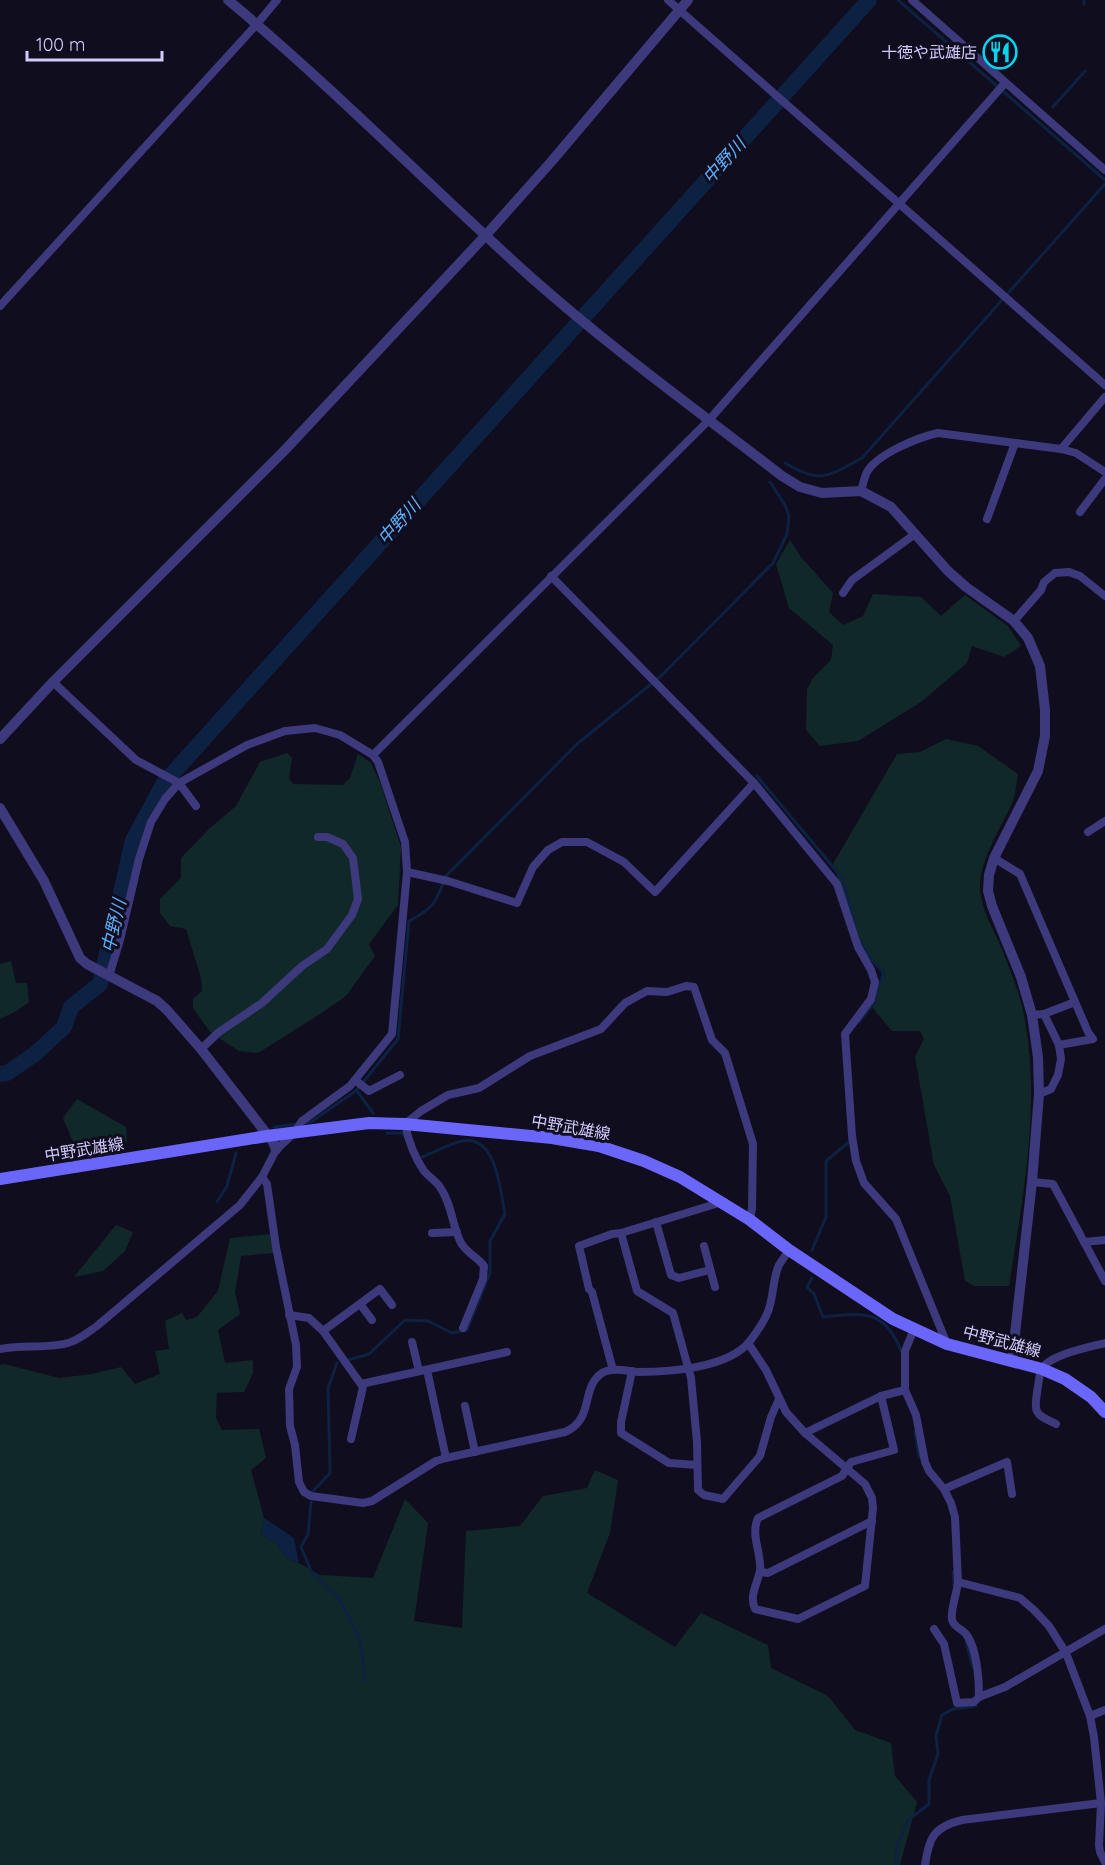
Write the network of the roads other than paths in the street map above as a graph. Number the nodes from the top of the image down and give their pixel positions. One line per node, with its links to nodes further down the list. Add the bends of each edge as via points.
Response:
1 (228, 0): 7 (street)
2 (277, 0): 7 (street)
3 (668, 0): 6 (street)
4 (688, 0): 6 (street)
5 (912, 0): 8 (street)
6 (680, 10): 10 (street); 11 (street)
7 (257, 24): 11 (street); 12 (street)
8 (1005, 83): 9 (street); 10 (street)
9 (1105, 170)
10 (899, 204): 13 (street); 15 (street)
11 (486, 235): 15 (street, via 575,316); 28 (street, via 282,452)
12 (0, 306)
13 (1105, 385)
14 (1105, 397): 17 (street)
15 (709, 420): 20 (street, via 800,487 822,493); 24 (street)
16 (1015, 443): 17 (street); 20 (street, via 938,433 925,436 880,458 867,472); 22 (street)
17 (1061, 448): 18 (street)
18 (1105, 472)
19 (1105, 479): 21 (street)
20 (861, 491): 23 (street, via 891,507)
21 (1080, 512)
22 (987, 519)
23 (915, 534): 25 (street, via 852,580); 27 (street, via 966,587)
24 (551, 576): 30 (street); 32 (street)
25 (843, 593)
26 (1105, 596): 27 (street, via 1080,576 1055,573)
27 (1014, 621): 38 (street, via 1028,638 1040,666 1045,736 1038,771)
28 (53, 682): 29 (street); 31 (street, via 136,760)
29 (0, 739)
30 (373, 755): 31 (street, via 340,735 315,728 285,731 247,745); 39 (street, via 405,842)
31 (179, 783): 33 (street); 40 (street, via 152,822)
32 (754, 783): 39 (street, via 655,892 624,862 587,842 561,842 548,850 533,867 517,903); 79 (street, via 837,884 858,947 871,970 875,982 871,999 846,1039 856,1161 864,1183 896,1220)
33 (196, 806)
34 (0, 808): 40 (street, via 44,881 80,958)
35 (1105, 820): 36 (street)
36 (1088, 832)
37 (318, 837): 45 (street, via 343,844 353,858 358,899 352,915 327,949)
38 (994, 858): 41 (street, via 1020,874); 43 (street, via 988,891)
39 (407, 872): 47 (street, via 392,1034)
40 (109, 976): 45 (street, via 157,1001)
41 (1075, 1002): 42 (street); 44 (street, via 1093,1039)
42 (1044, 1014): 43 (street); 44 (street)
43 (1032, 1015): 48 (street)
44 (1059, 1045): 48 (street, via 1058,1075 1051,1089)
45 (201, 1049): 51 (street)
46 (400, 1075): 47 (street, via 369,1091)
47 (355, 1080): 50 (street, via 302,1121)
48 (1039, 1094): 55 (street)
49 (405, 1124): 50 (main road, 中野武雄線, via 369,1123); 56 (main road, 中野武雄線, via 599,1146 680,1177); 57 (street, via 448,1095 479,1088 530,1056 601,1029 625,1003 647,991 694,987 711,1040 725,1053 753,1144); 59 (street, via 414,1152 450,1207)
50 (295, 1132): 51 (main road, 中野武雄線); 52 (street)
51 (267, 1136): 52 (street); 54 (main road, 中野武雄線)
52 (276, 1150): 53 (street)
53 (262, 1177): 71 (street, via 267,1184); 80 (street, via 212,1231 81,1337 59,1345)
54 (0, 1179)
55 (1032, 1182): 63 (street, via 1053,1184); 82 (street)
56 (722, 1202): 57 (main road, 中野武雄線); 58 (street)
57 (750, 1220): 65 (main road, 中野武雄線)
58 (656, 1222): 61 (street); 66 (street, via 671,1275 679,1278)
59 (457, 1232): 60 (street); 73 (street, via 467,1252 484,1266 483,1279)
60 (432, 1233)
61 (621, 1233): 83 (street, via 637,1291 674,1313); 86 (street, via 579,1246)
62 (1105, 1240): 63 (street)
63 (1084, 1242): 67 (street)
64 (704, 1246): 66 (street)
65 (789, 1250): 74 (main road, 中野武雄線); 77 (street, via 779,1265 767,1313)
66 (710, 1270): 68 (street)
67 (1105, 1281)
68 (715, 1287)
69 (360, 1304): 70 (street, via 380,1289); 72 (street); 75 (street)
70 (392, 1305)
71 (289, 1315): 75 (street, via 309,1318); 98 (street, via 297,1356 289,1389 290,1426 304,1492 342,1501 372,1501)
72 (372, 1320)
73 (463, 1328)
74 (914, 1329): 79 (main road, 中野武雄線); 89 (street, via 905,1351)
75 (323, 1331): 88 (street)
76 (412, 1342): 85 (street)
77 (748, 1343): 83 (street, via 715,1362); 91 (street)
78 (1105, 1343): 84 (street, via 1061,1356)
79 (947, 1344): 82 (main road, 中野武雄線)
80 (0, 1349)
81 (507, 1352): 85 (street)
82 (1012, 1361): 84 (main road, 中野武雄線)
83 (689, 1369): 87 (street); 99 (street)
84 (1042, 1369): 93 (main road, 中野武雄線, via 1065,1378); 94 (street, via 1035,1407 1038,1415)
85 (423, 1370): 88 (street); 98 (street)
86 (613, 1370): 87 (street); 97 (street, via 602,1373 593,1383 581,1420 574,1428)
87 (632, 1371): 99 (street, via 621,1432 669,1463)
88 (361, 1384): 96 (street)
89 (905, 1390): 90 (street); 101 (street, via 916,1416 925,1462)
90 (881, 1396): 95 (street); 100 (street, via 894,1450 851,1462)
91 (779, 1399): 95 (street); 99 (street, via 760,1456 723,1499 698,1490)
92 (465, 1406): 97 (street)
93 (1105, 1412)
94 (1056, 1424)
95 (805, 1433): 100 (street)
96 (351, 1439)
97 (475, 1452): 98 (street)
98 (446, 1458)
99 (697, 1465)
100 (846, 1469): 103 (street, via 865,1484 872,1498); 104 (street, via 842,1476 758,1518 754,1525)
101 (944, 1489): 102 (street, via 1007,1462); 105 (street, via 955,1516)
102 (1012, 1494)
103 (872, 1521): 104 (street, via 768,1574); 104 (street, via 865,1586 798,1619 755,1609 752,1603)
104 (759, 1572)
105 (958, 1582): 108 (street, via 1020,1598 1049,1626); 109 (street, via 952,1620 969,1640 977,1665)
106 (934, 1629): 109 (street, via 944,1644 957,1703 974,1702)
107 (1105, 1629): 108 (street)
108 (1066, 1653): 109 (street); 111 (street)
109 (979, 1697)
110 (1105, 1710): 111 (street)
111 (1090, 1716): 112 (street)
112 (1101, 1803): 113 (street, via 1100,1852); 114 (street, via 946,1824 928,1845)
113 (1105, 1862)
114 (925, 1865)

